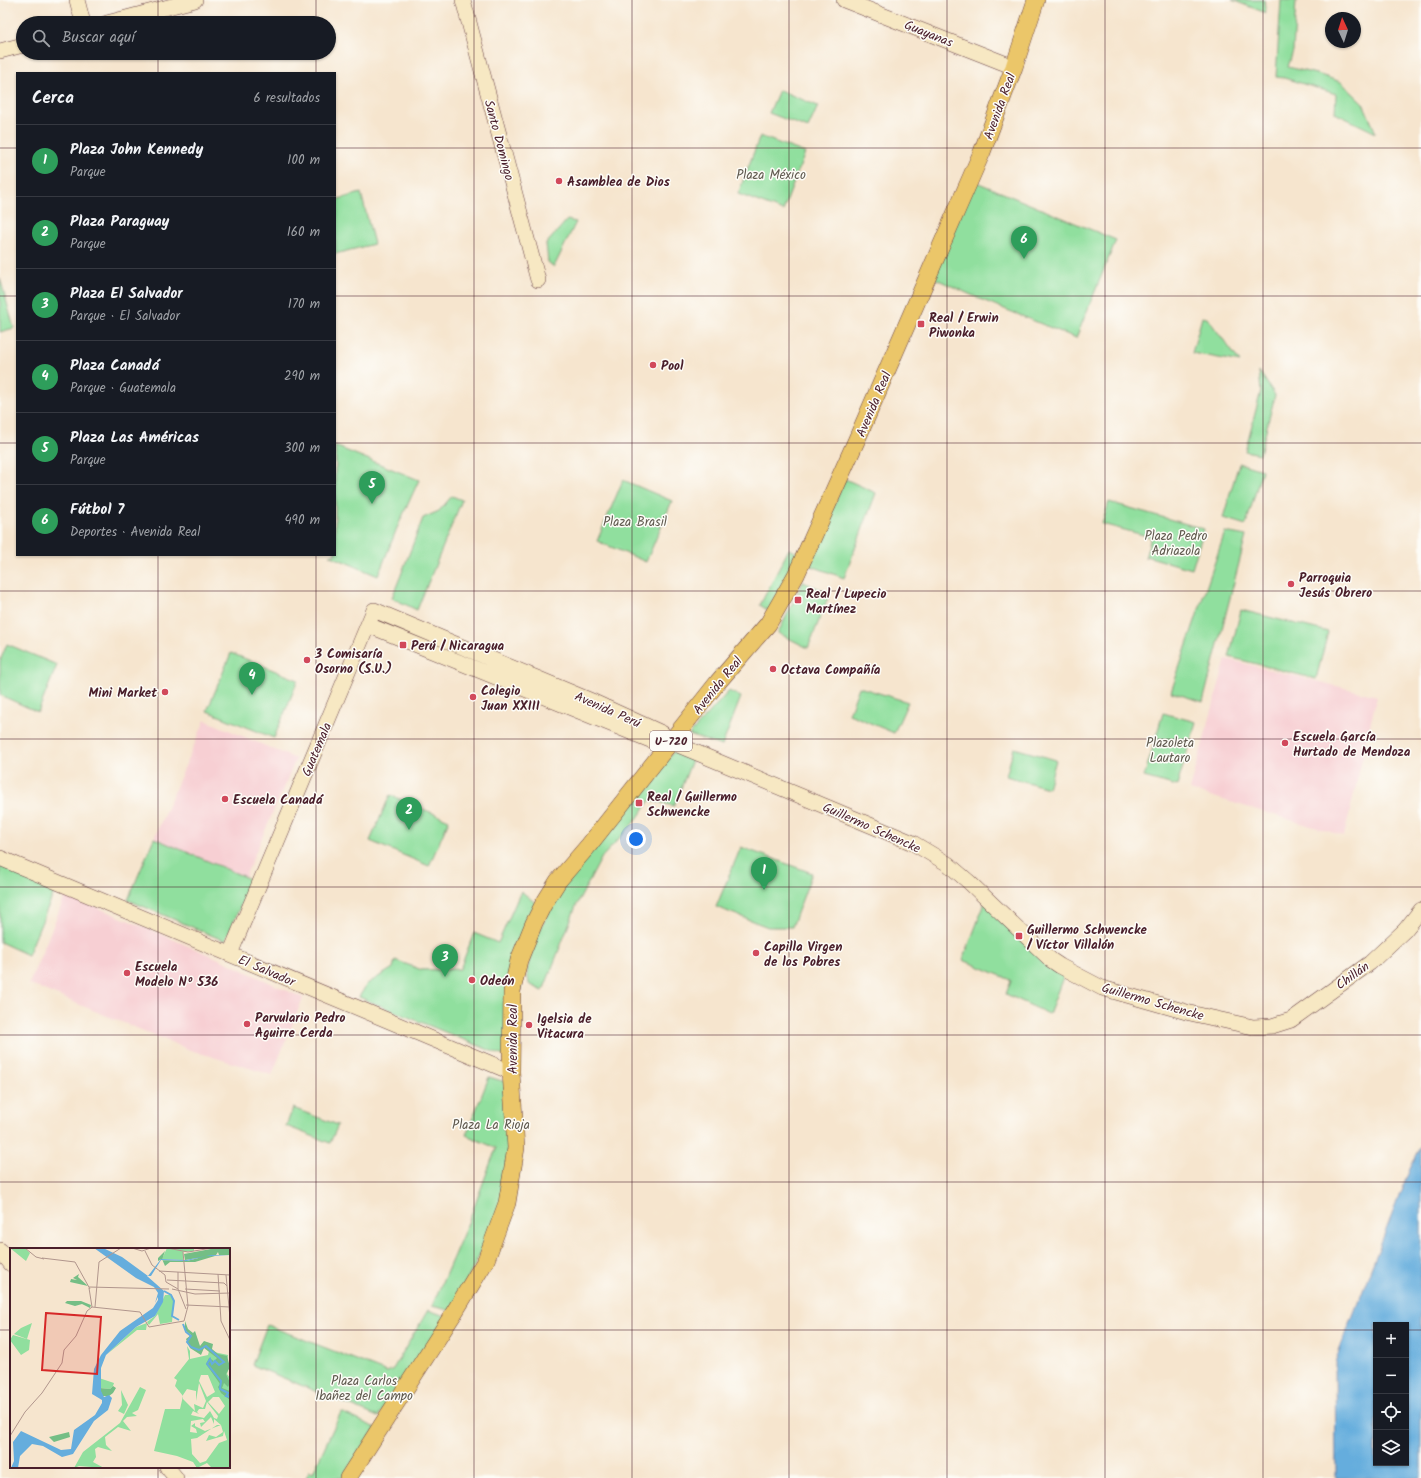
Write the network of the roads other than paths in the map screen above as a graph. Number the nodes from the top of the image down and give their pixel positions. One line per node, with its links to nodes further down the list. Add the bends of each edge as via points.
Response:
1 (77, 0): 6 (street)
2 (195, 0): 7 (street)
3 (463, 0): 11 (street, Santo Domingo)
4 (844, 0): 10 (street, Guayanas)
5 (1036, 0): 10 (main road, Avenida Real / U-720)
6 (81, 16)
7 (134, 16)
8 (16, 47): 9 (street)
9 (0, 51)
10 (1014, 67): 14 (main road, Avenida Real / U-720, via 982,152 858,439 796,575 768,624)
11 (538, 280)
12 (374, 610): 13 (street, Guatemala); 14 (street, Avenida Perú, via 594,702 662,733)
13 (368, 625): 14 (street, Avenida Perú, via 655,742); 17 (street, Guatemala)
14 (671, 742): 18 (street, Guillermo Schencke, via 913,843 948,864 1051,960 1102,988 1190,1013 1254,1027); 19 (main road, Avenida Real / U-720, via 590,845 558,881 534,923 519,960 512,991)
15 (0, 858): 17 (street, El Salvador)
16 (1421, 910): 18 (street, Chillán, via 1405,930 1370,963 1291,1020)
17 (230, 954): 19 (street, El Salvador)
18 (1272, 1026)
19 (511, 1072): 24 (main road, Avenida Real / U-720, via 516,1148 507,1203 486,1260)
20 (0, 1250): 21 (street)
21 (10, 1263)
22 (168, 1468): 23 (street)
23 (176, 1478)
24 (348, 1478)

